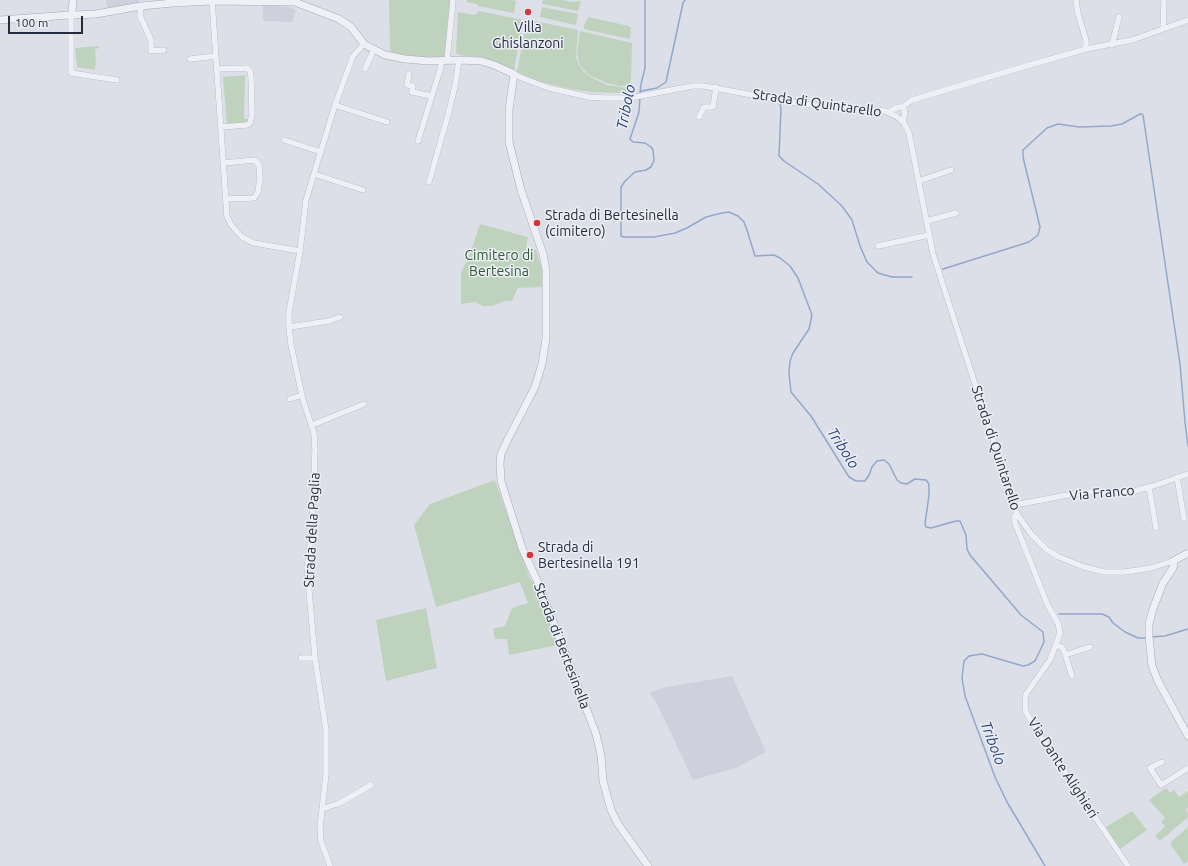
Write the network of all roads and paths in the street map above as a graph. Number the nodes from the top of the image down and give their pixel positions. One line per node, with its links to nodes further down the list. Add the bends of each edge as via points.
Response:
1 (73, 0): 8 (street)
2 (212, 0): 6 (street); 7 (street); 18 (street)
3 (453, 0): 20 (street)
4 (1076, 0): 16 (street)
5 (1164, 0): 12 (street)
6 (297, 1): 13 (street, via 339,19 351,27)
7 (141, 6): 8 (street, via 96,14); 17 (street, via 140,16 151,40 151,51)
8 (72, 15): 10 (street); 26 (street, via 72,73)
9 (1119, 17): 14 (street)
10 (0, 20)
11 (1188, 20): 12 (street, Strada di Quintarello)
12 (1163, 29): 14 (street, Strada di Quintarello)
13 (364, 44): 15 (street); 29 (street, Strada della Paglia, via 353,56)
14 (1112, 45): 16 (street, Strada di Quintarello)
15 (374, 49): 20 (street, via 384,55 405,59); 23 (street)
16 (1086, 49): 30 (street, Strada di Quintarello, via 912,100)
17 (164, 50)
18 (216, 56): 19 (street); 22 (street)
19 (190, 59)
20 (444, 60): 21 (street); 28 (street)
21 (459, 60): 25 (street, via 489,63); 43 (street, via 448,115)
22 (217, 69): 35 (street); 35 (street, via 247,68 251,77 250,123)
23 (366, 69)
24 (409, 74): 28 (street, via 407,85 413,86 412,92)
25 (514, 74): 27 (street, Strada di Quintarello, via 549,88 604,98 640,96 692,86); 78 (street, Strada di Bertesinella, via 509,110 509,142 546,270 546,338 535,387 501,454 501,481 522,548 539,585 596,734 603,780 611,810)
26 (117, 80)
27 (716, 87): 31 (street, Strada di Quintarello, via 825,107); 32 (street, via 712,107 704,107)
28 (432, 96): 37 (street)
29 (335, 105): 33 (street); 38 (street, Strada della Paglia)
30 (902, 107): 31 (street, Strada di Quintarello); 34 (street, via 905,112)
31 (889, 112): 34 (street, Strada di Quintarello)
32 (699, 117)
33 (387, 122)
34 (903, 122): 42 (street, Strada di Quintarello, via 910,133)
35 (221, 127): 39 (street)
36 (284, 140): 38 (street)
37 (418, 141)
38 (321, 152): 41 (street, Strada della Paglia)
39 (223, 163): 45 (street); 45 (street, via 255,160 259,165 258,192 254,198)
40 (951, 170): 42 (street)
41 (314, 174): 44 (street); 50 (street, Strada della Paglia, via 306,200)
42 (919, 181): 47 (street, Strada di Quintarello)
43 (429, 182)
44 (363, 190)
45 (226, 199): 50 (street, via 232,226 242,237 254,242)
46 (956, 213): 47 (street)
47 (927, 221): 48 (street, Strada di Quintarello)
48 (929, 235): 49 (street); 60 (street, Strada di Quintarello)
49 (878, 246)
50 (300, 251): 52 (street, Strada della Paglia, via 289,312)
51 (340, 317): 52 (street)
52 (289, 327): 53 (street, Strada della Paglia)
53 (302, 395): 54 (street); 56 (street, Strada della Paglia)
54 (290, 399)
55 (364, 404): 56 (street)
56 (312, 425): 70 (street, Strada della Paglia, via 315,450 312,530 307,568)
57 (1188, 474): 58 (street, Via Franco)
58 (1177, 477): 59 (street, Via Franco); 62 (street)
59 (1149, 487): 60 (street, Via Franco, via 1130,492 1084,492); 63 (street)
60 (1014, 505): 61 (street, Strada di Quintarello)
61 (1017, 514): 65 (street, Strada di Quintarello, via 1031,534 1047,550 1084,567 1104,572 1126,572); 66 (street, Via Dante Alighieri, via 1014,517 1015,524 1048,606 1059,626 1060,637)
62 (1184, 519)
63 (1156, 528)
64 (1188, 553): 65 (street)
65 (1173, 561): 72 (street, via 1173,568 1156,597 1149,624 1149,640 1152,666 1158,681)
66 (1057, 645): 68 (street, via 1063,648); 79 (street, Via Dante Alighieri, via 1050,660 1026,694 1026,712)
67 (1090, 647): 68 (street)
68 (1065, 656): 71 (street)
69 (300, 658): 70 (street)
70 (315, 658): 76 (street, Strada della Paglia, via 326,730 326,774)
71 (1072, 676)
72 (1188, 736)
73 (1162, 762): 74 (street, via 1150,768 1161,785)
74 (1188, 768)
75 (371, 785): 76 (street, via 340,803)
76 (322, 809): 77 (street, Strada della Paglia, via 321,841)
77 (330, 866)
78 (648, 866)
79 (1128, 866)

